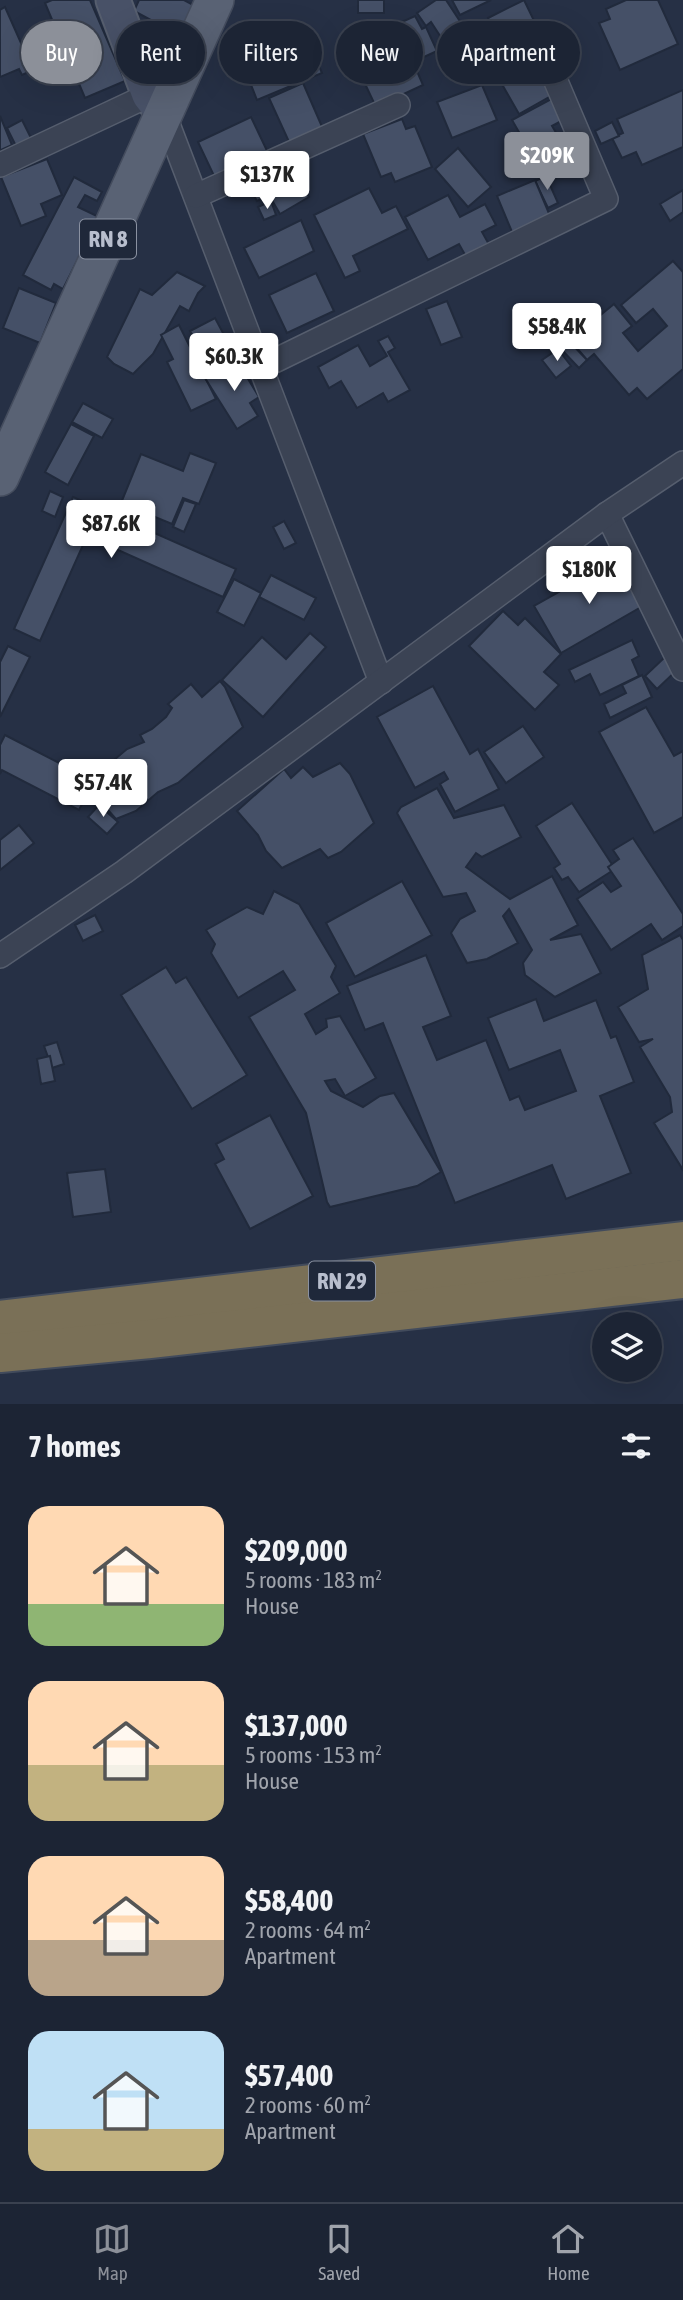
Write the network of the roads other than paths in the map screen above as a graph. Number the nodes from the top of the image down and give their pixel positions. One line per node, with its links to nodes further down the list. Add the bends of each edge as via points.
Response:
1 (113, 0): 4 (street)
2 (215, 0): 4 (main road, RN 8)
3 (557, 84): 8 (street, via 606,199)
4 (157, 104): 6 (street); 7 (street); 10 (main road, RN 8)
5 (398, 105): 7 (street)
6 (0, 165)
7 (196, 196): 8 (street)
8 (262, 367): 13 (street)
9 (683, 463): 11 (street)
10 (0, 477)
11 (607, 514): 12 (street); 13 (street)
12 (683, 669)
13 (381, 682): 14 (street, via 124,872)
14 (0, 956)
15 (683, 1241): 17 (highway, RN 29)
16 (683, 1279): 18 (highway, RN 29)
17 (0, 1320)
18 (0, 1353)

